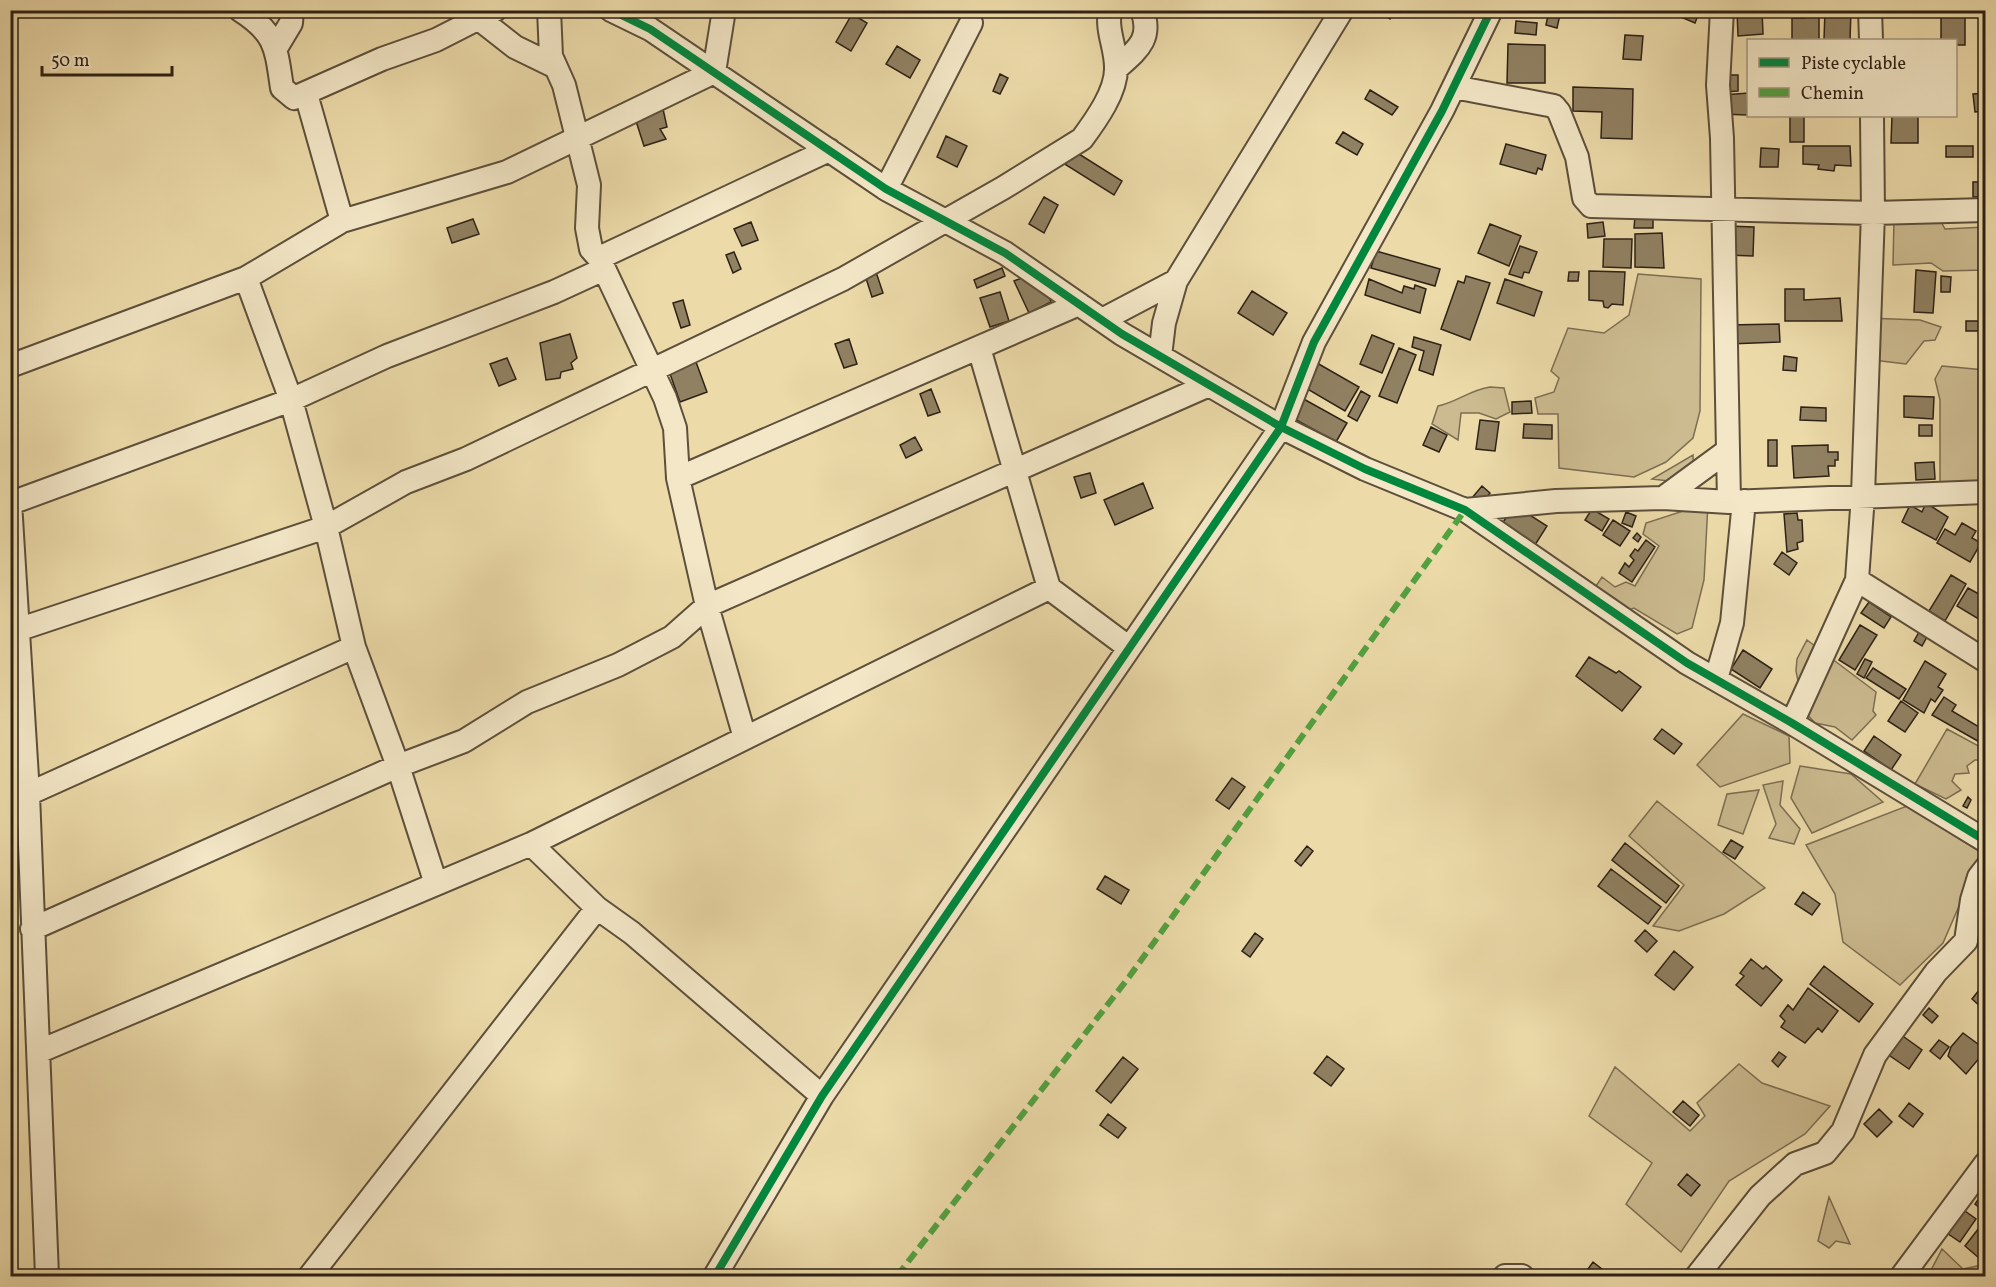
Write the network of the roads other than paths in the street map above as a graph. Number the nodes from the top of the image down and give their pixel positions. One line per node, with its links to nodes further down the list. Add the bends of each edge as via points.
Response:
1 (240, 10): 15 (street, via 261,24)
2 (292, 10): 15 (street, via 291,23)
3 (549, 10): 16 (street)
4 (611, 10): 18 (street, via 650,28)
5 (724, 10): 18 (street)
6 (1110, 10): 17 (street, via 1108,34)
7 (1142, 10): 17 (street, via 1145,41)
8 (1342, 10): 32 (street)
9 (1491, 10): 19 (street)
10 (1722, 10): 25 (street, via 1718,85)
11 (1870, 10): 14 (street)
12 (486, 14): 16 (street, via 515,47); 20 (street, via 436,40 382,59)
13 (970, 23): 24 (street)
14 (1871, 39)
15 (276, 48): 20 (street, via 282,88 294,98)
16 (554, 66): 22 (street, via 564,85)
17 (1117, 68): 29 (street, via 1113,87 1082,139)
18 (714, 72): 22 (street); 23 (street)
19 (1454, 87): 25 (street, via 1554,106 1560,112 1577,157 1584,198 1591,206); 41 (street, via 1314,342)
20 (306, 94): 28 (street)
21 (1872, 117): 27 (street)
22 (577, 137): 28 (street, via 507,172); 30 (street, via 589,185 587,228 591,249)
23 (829, 150): 24 (street); 30 (street)
24 (886, 189): 29 (street)
25 (1723, 207): 27 (street); 42 (street)
26 (1986, 210): 27 (street)
27 (1873, 213): 46 (street)
28 (342, 221): 31 (street)
29 (942, 221): 33 (street, via 1005,253); 38 (street, via 843,279)
30 (601, 263): 38 (street); 40 (street, via 554,292 387,356)
31 (246, 278): 37 (street); 40 (street)
32 (1176, 281): 34 (street); 36 (street)
33 (1079, 304): 34 (street); 35 (street)
34 (1102, 320): 36 (street)
35 (979, 348): 43 (street); 44 (street)
36 (1160, 356): 39 (street)
37 (10, 366)
38 (652, 371): 44 (street, via 675,428); 51 (street, via 466,459 406,482)
39 (1209, 385): 41 (street); 43 (street)
40 (291, 400): 49 (street); 51 (street)
41 (1281, 427): 50 (street, via 1374,473); 57 (street)
42 (1727, 451): 47 (street); 48 (street)
43 (1013, 470): 53 (street); 54 (street)
44 (678, 478): 54 (street)
45 (1986, 492): 46 (street)
46 (1863, 495): 48 (street); 52 (street)
47 (1663, 498): 48 (street); 50 (street, via 1557,501)
48 (1737, 501): 59 (street, via 1732,623)
49 (10, 503): 55 (street)
50 (1465, 510): 59 (street)
51 (326, 528): 55 (street); 56 (street)
52 (1857, 580): 58 (street); 60 (street)
53 (1049, 588): 57 (street); 61 (street)
54 (707, 606): 61 (street); 62 (street, via 672,637 618,665 527,702 464,741)
55 (20, 629): 63 (street)
56 (354, 647): 62 (street); 63 (street)
57 (1128, 647): 71 (street)
58 (1986, 661)
59 (1716, 680): 60 (street)
60 (1792, 723): 64 (street)
61 (745, 738): 65 (street)
62 (398, 766): 67 (street); 69 (street)
63 (28, 794): 69 (street)
64 (1986, 841)
65 (531, 844): 67 (street); 68 (street)
66 (1986, 867): 78 (street, via 1972,900 1966,941 1936,972 1875,1055 1843,1131 1825,1153 1795,1164 1760,1196)
67 (436, 884): 70 (street)
68 (597, 908): 71 (street, via 632,933); 74 (street)
69 (32, 929): 70 (street)
70 (40, 1051): 73 (street)
71 (822, 1096): 75 (street)
72 (1986, 1163): 79 (street)
73 (47, 1276)
74 (310, 1276)
75 (715, 1276)
76 (1505, 1276): 77 (street)
77 (1522, 1276)
78 (1698, 1276)
79 (1902, 1276)

